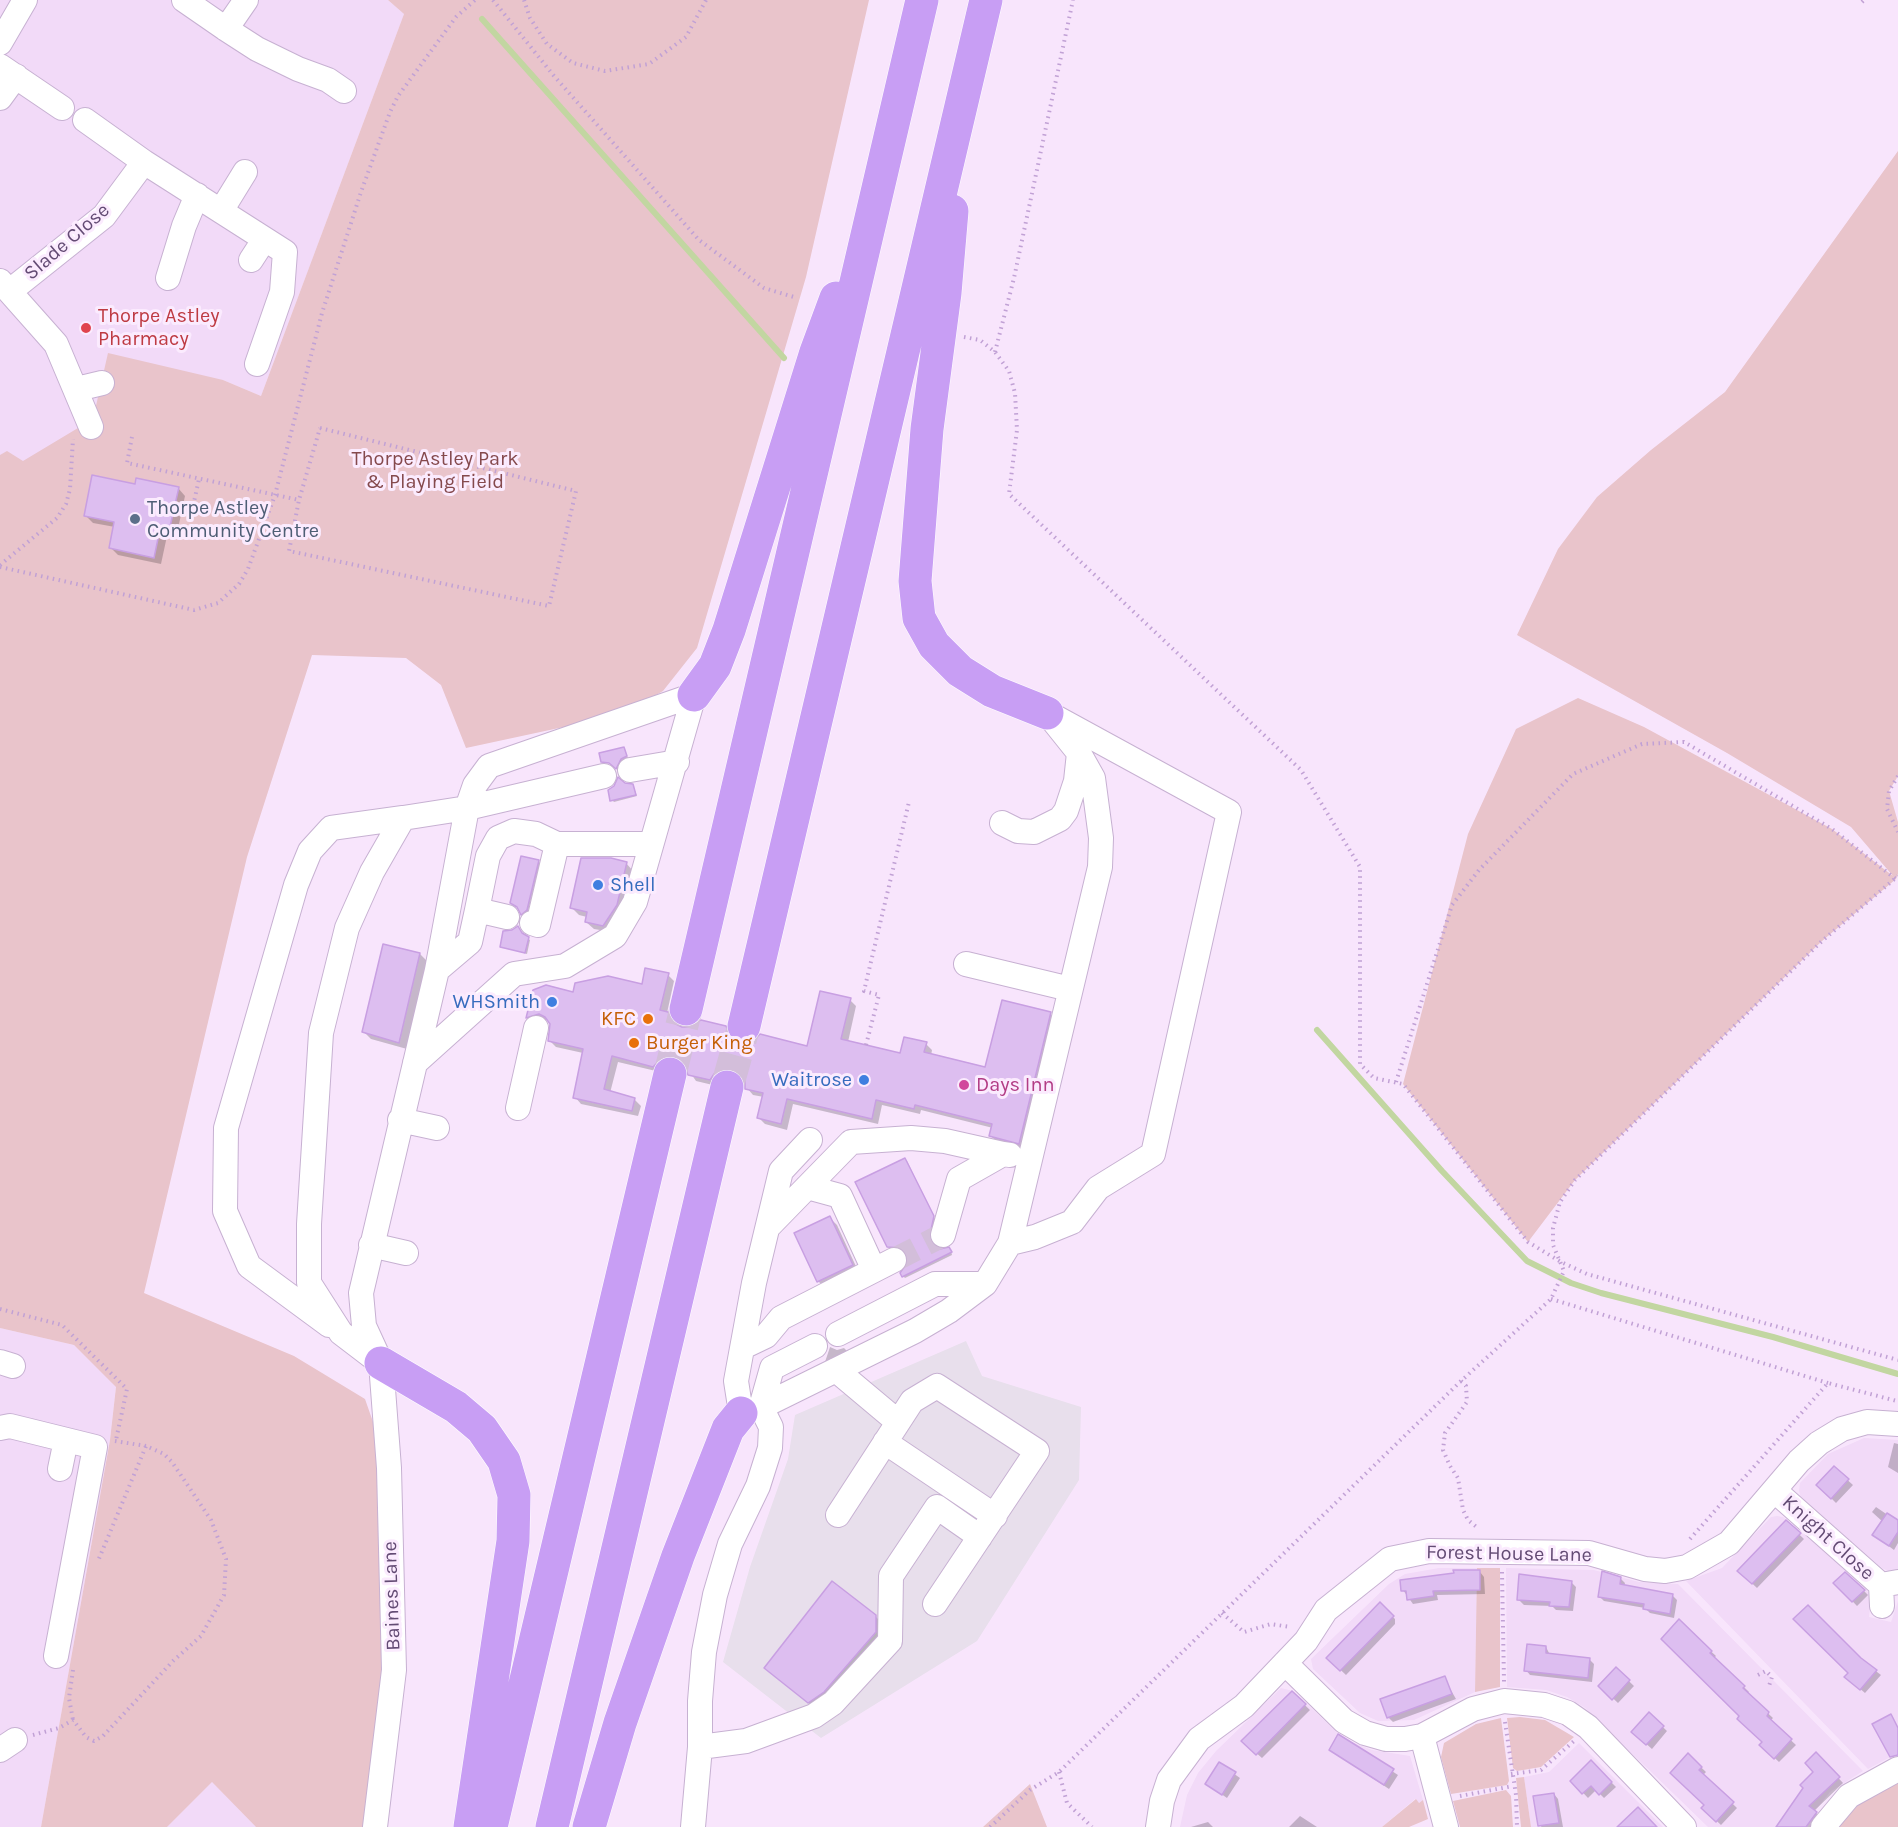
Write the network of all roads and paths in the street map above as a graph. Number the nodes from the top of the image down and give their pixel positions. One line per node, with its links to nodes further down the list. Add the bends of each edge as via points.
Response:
1 (26, 0): 11 (street)
2 (184, 0): 10 (street)
3 (246, 0): 10 (street)
4 (492, 0): 27 (path, via 699,240 764,288)
5 (524, 0): 6 (path, via 530,18 547,44 573,63 605,71 649,64 686,37)
6 (706, 0)
7 (922, 0): 18 (highway)
8 (986, 0): 15 (highway)
9 (1073, 0): 29 (path)
10 (226, 29): 13 (street, via 257,49)
11 (0, 43)
12 (8, 71): 14 (street); 16 (street)
13 (344, 91)
14 (0, 98)
15 (961, 102): 40 (highway, via 945,293 927,429 915,581 919,618 934,645 960,671 992,691); 61 (highway)
16 (62, 108)
17 (85, 120): 19 (street)
18 (888, 153): 39 (highway, via 816,352 729,630 715,666); 60 (highway)
19 (144, 162): 21 (street); 26 (street, Slade Close, via 104,216)
20 (245, 172): 22 (street)
21 (197, 195): 22 (street); 25 (street)
22 (221, 211): 23 (street)
23 (274, 246): 24 (street); 30 (street, via 282,292)
24 (251, 260)
25 (168, 278)
26 (5, 286): 32 (street, via 56,344)
27 (794, 297)
28 (959, 335): 29 (path, via 980,340)
29 (995, 352): 66 (path, via 1009,371 1015,393 1017,430 1009,494 1301,770 1360,867 1360,1064 1374,1078)
30 (257, 364)
31 (102, 383): 32 (street)
32 (77, 388): 33 (street)
33 (92, 427): 38 (path, via 72,440 70,489 57,518)
34 (132, 437): 35 (path, via 127,463)
35 (199, 479): 36 (path); 37 (path, via 192,511)
36 (299, 500): 36 (path, via 289,551 549,606 576,491 320,428)
37 (174, 507)
38 (0, 565)
39 (694, 695): 42 (street); 47 (street, via 489,766 475,785)
40 (1047, 713): 41 (street); 77 (street, via 1229,812 1153,1154 1098,1188 1072,1222)
41 (1079, 753): 49 (street, via 1076,781 1060,819 1034,832 1018,831); 59 (street, via 1093,778 1101,838 1100,867)
42 (677, 762): 43 (street); 52 (street)
43 (630, 770)
44 (604, 776): 47 (street)
45 (1898, 776): 50 (path, via 1889,791 1887,809)
46 (909, 802): 63 (path, via 864,991 879,995)
47 (467, 808): 48 (street); 58 (street)
48 (404, 818): 84 (street, via 372,872 347,928 321,1033 309,1283); 84 (street, via 331,828 310,851 296,885 226,1128 225,1211 249,1266)
49 (1002, 823)
50 (1898, 832)
51 (557, 843): 52 (street); 54 (street, via 536,834 514,831 498,838 488,856); 56 (street, via 538,925)
52 (651, 844): 64 (street, via 635,902 615,936 565,966 514,974)
53 (1897, 879): 66 (path, via 1832,829 1684,742 1642,744 1573,774 1479,870 1452,905); 80 (path, via 1822,941 1575,1180 1560,1202 1553,1228 1553,1245)
54 (477, 910): 55 (street); 58 (street, via 470,942)
55 (507, 917)
56 (532, 923)
57 (966, 964): 59 (street)
58 (437, 970): 64 (street)
59 (1070, 989): 73 (street)
60 (686, 1010)
61 (744, 1026)
62 (536, 1028): 68 (street)
63 (866, 1045)
64 (415, 1063): 69 (street)
65 (670, 1074): 128 (highway)
66 (1396, 1082): 80 (path, via 1403,1084 1528,1242)
67 (727, 1087): 129 (highway)
68 (518, 1107)
69 (400, 1120): 70 (street); 78 (street)
70 (437, 1128)
71 (810, 1140): 75 (street, via 781,1171)
72 (1003, 1154): 73 (street); 74 (street, via 911,1138 851,1142); 76 (street, via 959,1179)
73 (1030, 1160): 77 (street)
74 (807, 1187): 75 (street); 87 (street, via 840,1196 884,1265 781,1318 766,1336)
75 (770, 1225): 87 (street, via 754,1283)
76 (943, 1235)
77 (1011, 1243): 81 (street)
78 (371, 1245): 79 (street); 89 (street, via 361,1293 364,1326)
79 (406, 1253)
80 (1561, 1262): 82 (path, via 1564,1271); 88 (path, via 1587,1274)
81 (985, 1284): 85 (street, via 935,1284); 90 (street, via 915,1331)
82 (1551, 1299): 91 (path); 92 (path)
83 (0, 1309): 98 (path, via 62,1325 127,1389)
84 (341, 1333): 89 (street)
85 (838, 1334)
86 (815, 1346): 93 (street, via 772,1368)
87 (743, 1347): 93 (street, via 735,1381)
88 (1898, 1360)
89 (381, 1363): 126 (street, Baines Lane, via 389,1468 394,1670); 127 (highway, via 456,1407 482,1429 504,1461 514,1495 513,1541)
90 (836, 1370): 93 (street); 96 (street)
91 (1461, 1380): 105 (path, via 1466,1386 1467,1402 1445,1433 1443,1450 1458,1478 1468,1520 1499,1540); 109 (path)
92 (1828, 1383)
93 (751, 1410): 119 (street, via 771,1427 770,1448 758,1485 730,1544 715,1595 704,1652); 130 (highway, via 728,1429 678,1556)
94 (1898, 1424): 101 (street, Forest House Lane, via 1867,1422 1842,1429 1819,1443)
95 (0, 1428): 97 (street, via 10,1426)
96 (892, 1432): 102 (street); 103 (street); 103 (street, via 912,1401 937,1386 1037,1451)
97 (66, 1440): 98 (street); 100 (street)
98 (105, 1444): 99 (path); 111 (street)
99 (146, 1446): 106 (path); 115 (path, via 172,1462 211,1520 226,1559 224,1595 201,1636 103,1736 93,1741)
100 (60, 1469)
101 (1775, 1491): 105 (street, Forest House Lane, via 1729,1543 1687,1567 1645,1569 1590,1553); 107 (street, Knight Close)
102 (838, 1515)
103 (994, 1516): 104 (street)
104 (980, 1537): 108 (street); 119 (street, via 937,1507 891,1576 890,1641 833,1703 814,1716 746,1741)
105 (1502, 1554): 110 (street, Forest House Lane, via 1429,1551 1390,1559 1326,1610)
106 (96, 1566)
107 (1887, 1591)
108 (935, 1604)
109 (1222, 1613): 110 (path, via 1244,1632 1279,1623 1297,1631); 121 (path)
110 (1306, 1641): 112 (street, Forest House Lane)
111 (66, 1660): 115 (path)
112 (1285, 1663): 118 (street, via 1344,1721 1365,1733 1386,1739); 133 (street, Forest House Lane, via 1244,1706 1199,1739 1169,1780)
113 (1758, 1675): 114 (path, via 1766,1671 1772,1677)
114 (1769, 1686)
115 (73, 1720): 117 (path)
116 (1588, 1727): 118 (street, via 1568,1713 1544,1705 1504,1701 1473,1709); 122 (path, via 1549,1766); 135 (street)
117 (59, 1728)
118 (1422, 1736): 124 (street)
119 (700, 1747): 131 (street)
120 (1898, 1769): 136 (street, via 1849,1796)
121 (1059, 1772): 125 (path, via 1030,1790); 132 (path, via 1067,1803)
122 (1511, 1774)
123 (1513, 1786): 124 (path)
124 (1439, 1800): 134 (street)
125 (992, 1826)
126 (375, 1827)
127 (470, 1827)
128 (491, 1827)
129 (552, 1827)
130 (589, 1827)
131 (693, 1827)
132 (1092, 1827)
133 (1158, 1827)
134 (1446, 1827)
135 (1684, 1827)
136 (1823, 1827)

